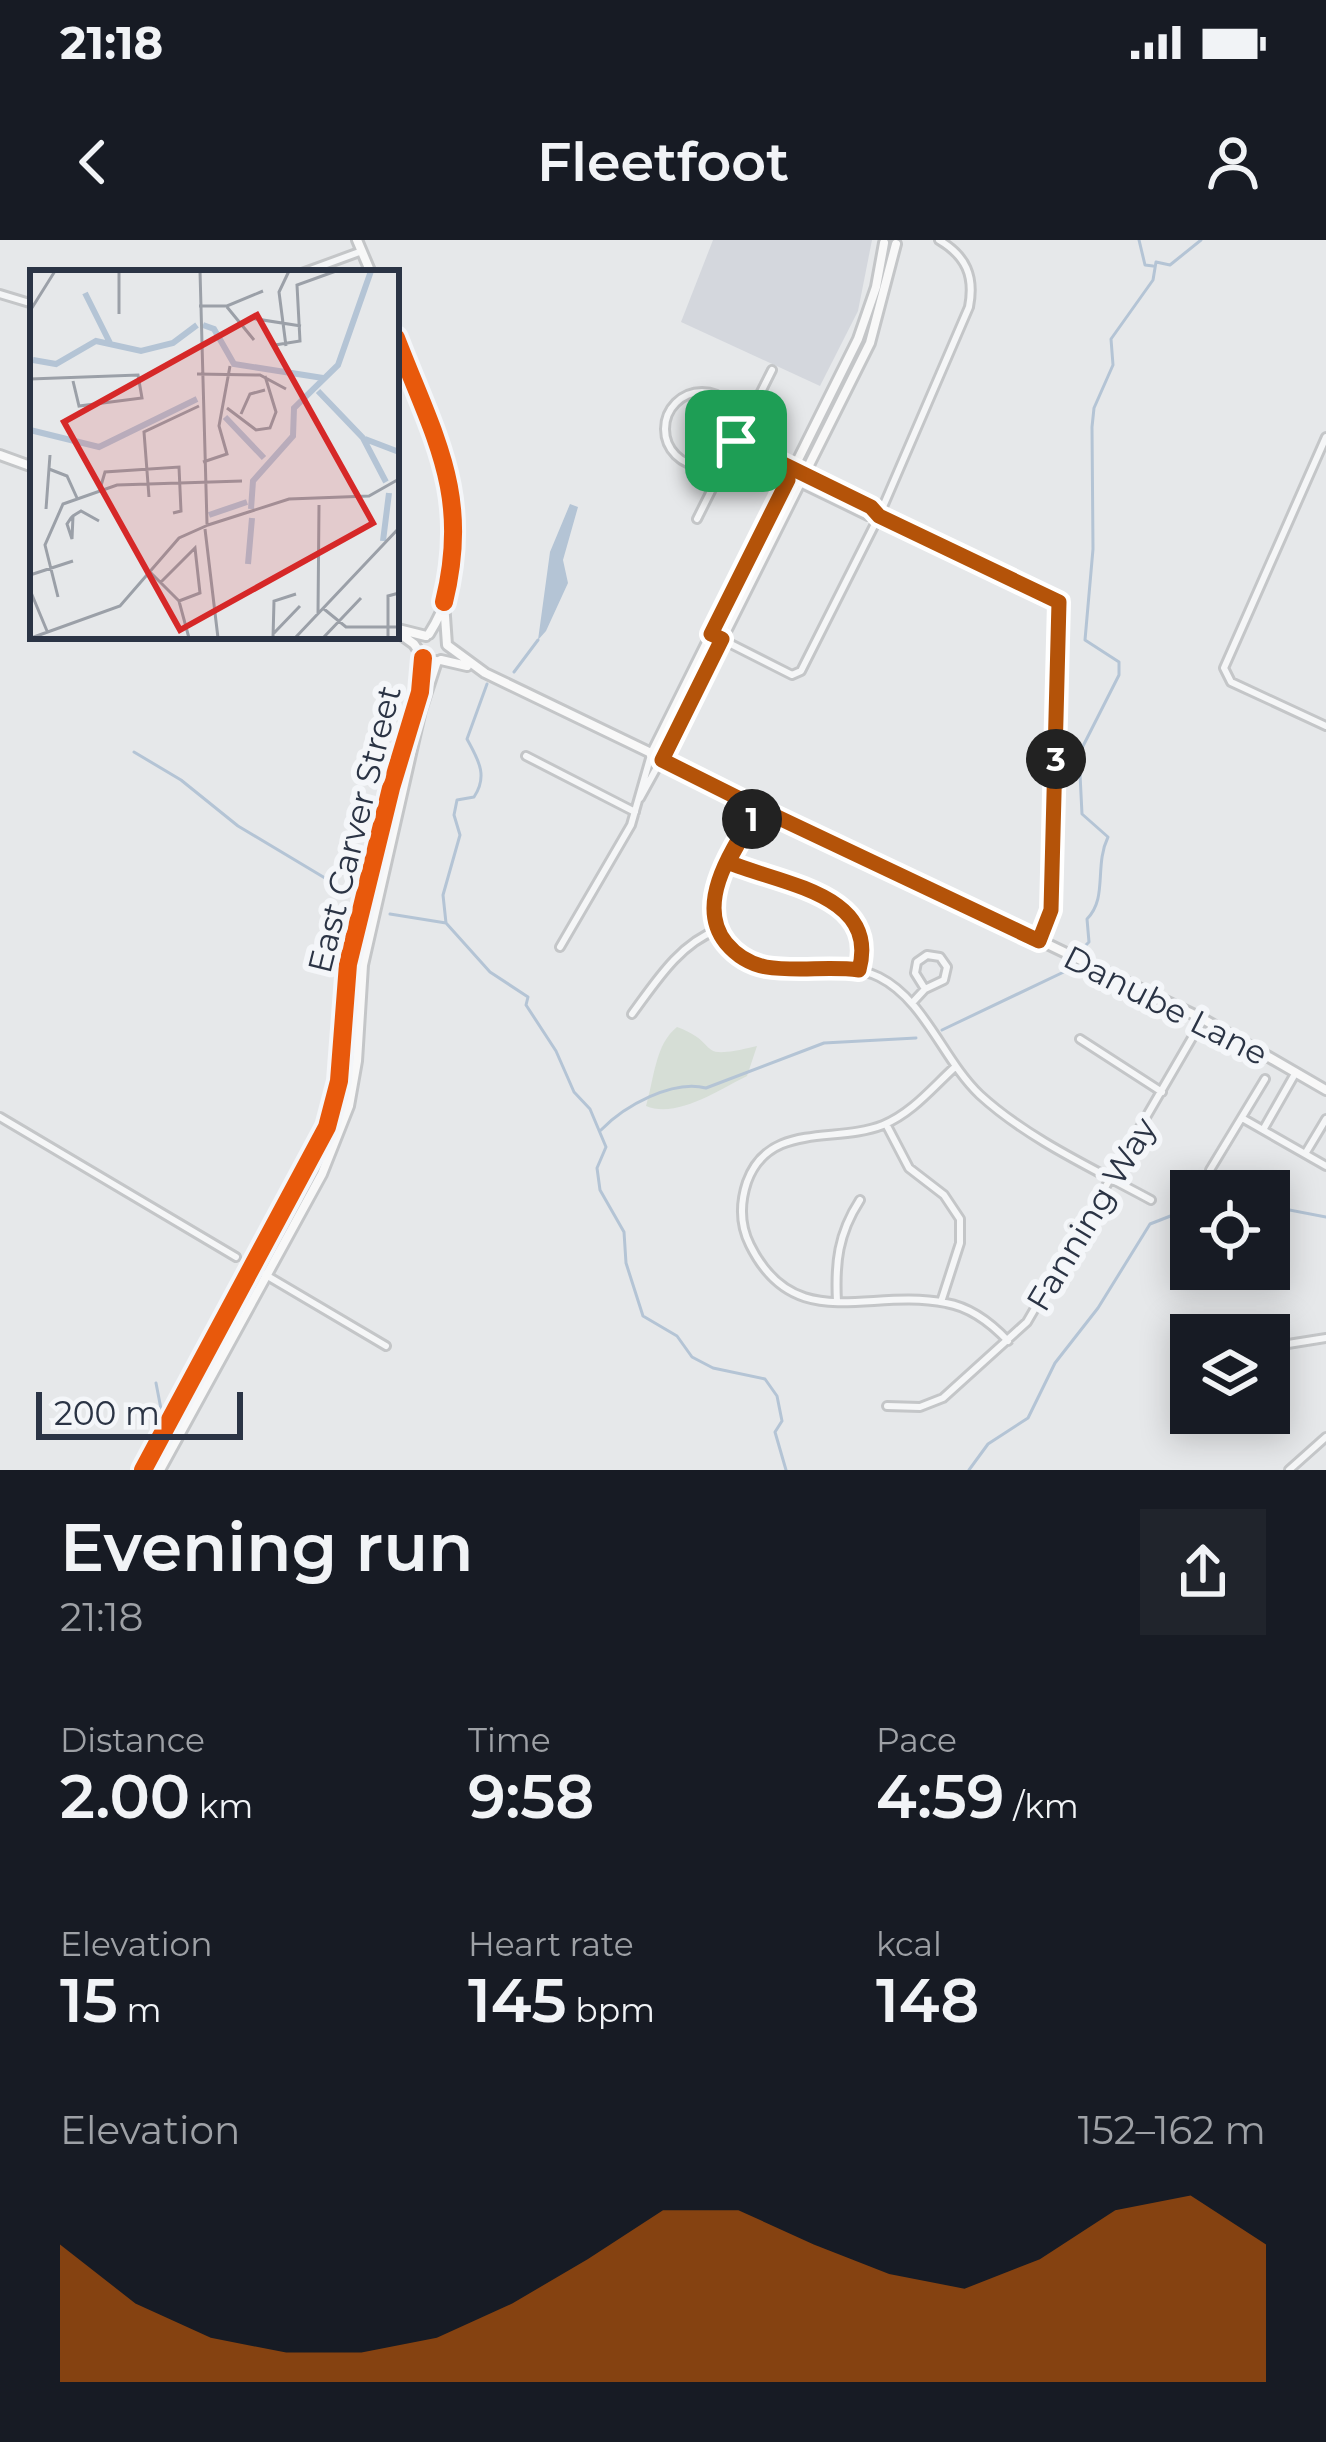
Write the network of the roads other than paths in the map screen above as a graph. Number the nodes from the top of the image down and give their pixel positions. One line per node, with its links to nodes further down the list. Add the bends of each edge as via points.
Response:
1 (357, 240): 5 (street)
2 (940, 240): 23 (street, via 969,271 970,302)
3 (882, 242): 4 (street); 19 (street, via 866,321)
4 (898, 242): 20 (street, via 877,325)
5 (362, 251): 6 (street); 7 (street)
6 (310, 270)
7 (369, 270)
8 (0, 294): 9 (street)
9 (30, 303)
10 (399, 346): 25 (street, via 453,496 456,537)
11 (772, 370): 12 (street)
12 (738, 422): 14 (street); 17 (street, via 725,400 701,392 668,415 675,454 690,464)
13 (1326, 437): 35 (street, via 1225,668 1231,682)
14 (736, 441): 15 (street); 19 (street)
15 (732, 450): 17 (street); 21 (street)
16 (0, 455): 18 (street)
17 (715, 464): 24 (street, via 717,479)
18 (30, 466)
19 (794, 468): 20 (street); 21 (street)
20 (805, 474): 22 (street); 23 (street)
21 (788, 480): 22 (street); 28 (street)
22 (800, 484): 23 (street); 30 (street)
23 (879, 516): 30 (street, via 796,675); 44 (street, via 1059,602 1051,910)
24 (697, 519)
25 (444, 602): 29 (street); 31 (street)
26 (399, 630): 29 (street)
27 (399, 632): 32 (street)
28 (711, 634): 30 (street); 36 (street)
29 (427, 635): 31 (street, Danube Lane); 32 (street, East Carver Street)
30 (722, 639): 38 (street)
31 (446, 642): 33 (street, East Carver Street); 34 (street, Danube Lane)
32 (421, 654): 33 (street, Danube Lane); 69 (street, East Carver Street, via 414,714 348,964 334,1105)
33 (439, 660): 34 (street, Danube Lane); 70 (street, East Carver Street, via 363,965 349,1106 331,1157)
34 (485, 673): 36 (street, Danube Lane)
35 (1326, 726)
36 (650, 754): 38 (street, Danube Lane); 39 (street)
37 (526, 756): 41 (street)
38 (662, 760): 39 (street); 40 (street, Danube Lane)
39 (638, 801): 41 (street)
40 (758, 808): 42 (street); 44 (street, Danube Lane)
41 (634, 812): 45 (street)
42 (728, 862): 43 (street, via 714,898); 46 (street, via 847,912 861,932)
43 (717, 929): 46 (street, via 731,949 762,966); 49 (street, via 677,957)
44 (1039, 941): 50 (street, Danube Lane)
45 (560, 946)
46 (859, 970): 48 (street)
47 (925, 989): 47 (street, via 915,968 933,954 947,974); 48 (street)
48 (911, 1003): 52 (street)
49 (632, 1014)
50 (1203, 1019): 53 (street, Danube Lane); 56 (street, Fanning Way)
51 (1080, 1039): 56 (street)
52 (955, 1067): 60 (street); 65 (street, via 1004,1114)
53 (1296, 1072): 55 (street, Danube Lane); 61 (street)
54 (1264, 1079): 58 (street)
55 (1326, 1090)
56 (1162, 1092): 65 (street, Fanning Way)
57 (0, 1117): 68 (street)
58 (1241, 1118): 61 (street); 64 (street)
59 (1326, 1119): 62 (street)
60 (886, 1124): 71 (street, via 785,1141 756,1165 744,1191 745,1234 767,1273 802,1299); 72 (street, via 905,1164 960,1219)
61 (1263, 1130): 62 (street)
62 (1305, 1154): 63 (street)
63 (1326, 1166)
64 (1210, 1170)
65 (1113, 1179): 67 (street); 74 (street, Fanning Way, via 1046,1295)
66 (860, 1200): 71 (street, via 836,1252)
67 (1151, 1200)
68 (236, 1257)
69 (254, 1268): 70 (street); 79 (street, East Carver Street)
70 (267, 1275): 76 (street); 80 (street, East Carver Street)
71 (837, 1302): 72 (street)
72 (941, 1302): 74 (street, via 984,1320)
73 (1326, 1338): 75 (street)
74 (1008, 1341): 77 (street, Fanning Way, via 944,1398)
75 (1290, 1344)
76 (386, 1346)
77 (887, 1406)
78 (1326, 1437): 81 (street)
79 (143, 1470)
80 (160, 1470)
81 (1289, 1470)

